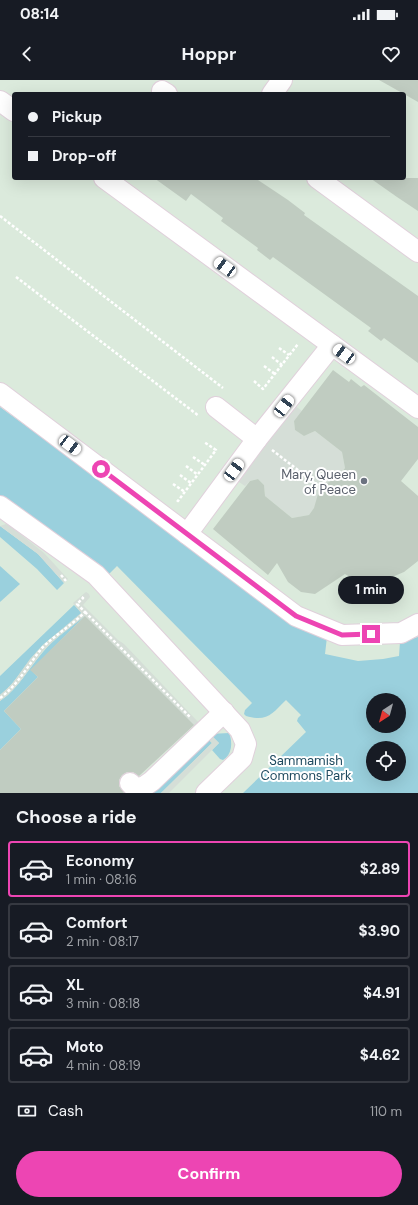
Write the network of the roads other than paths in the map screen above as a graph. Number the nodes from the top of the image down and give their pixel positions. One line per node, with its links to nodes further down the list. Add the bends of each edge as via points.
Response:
1 (282, 80): 2 (street)
2 (273, 92)
3 (0, 101): 4 (street)
4 (12, 110)
5 (107, 180): 8 (street)
6 (320, 180): 7 (street)
7 (418, 252)
8 (332, 345): 10 (street); 12 (street)
9 (0, 393): 14 (street)
10 (418, 408)
11 (210, 414): 12 (street)
12 (264, 444): 14 (street)
13 (0, 506): 16 (street, via 96,575)
14 (187, 534): 15 (street, via 296,616 342,635 400,633)
15 (418, 624)
16 (224, 712): 17 (street, via 152,781 142,788 134,787); 18 (street, via 240,730 246,744 242,758)
17 (130, 783)
18 (206, 793)

